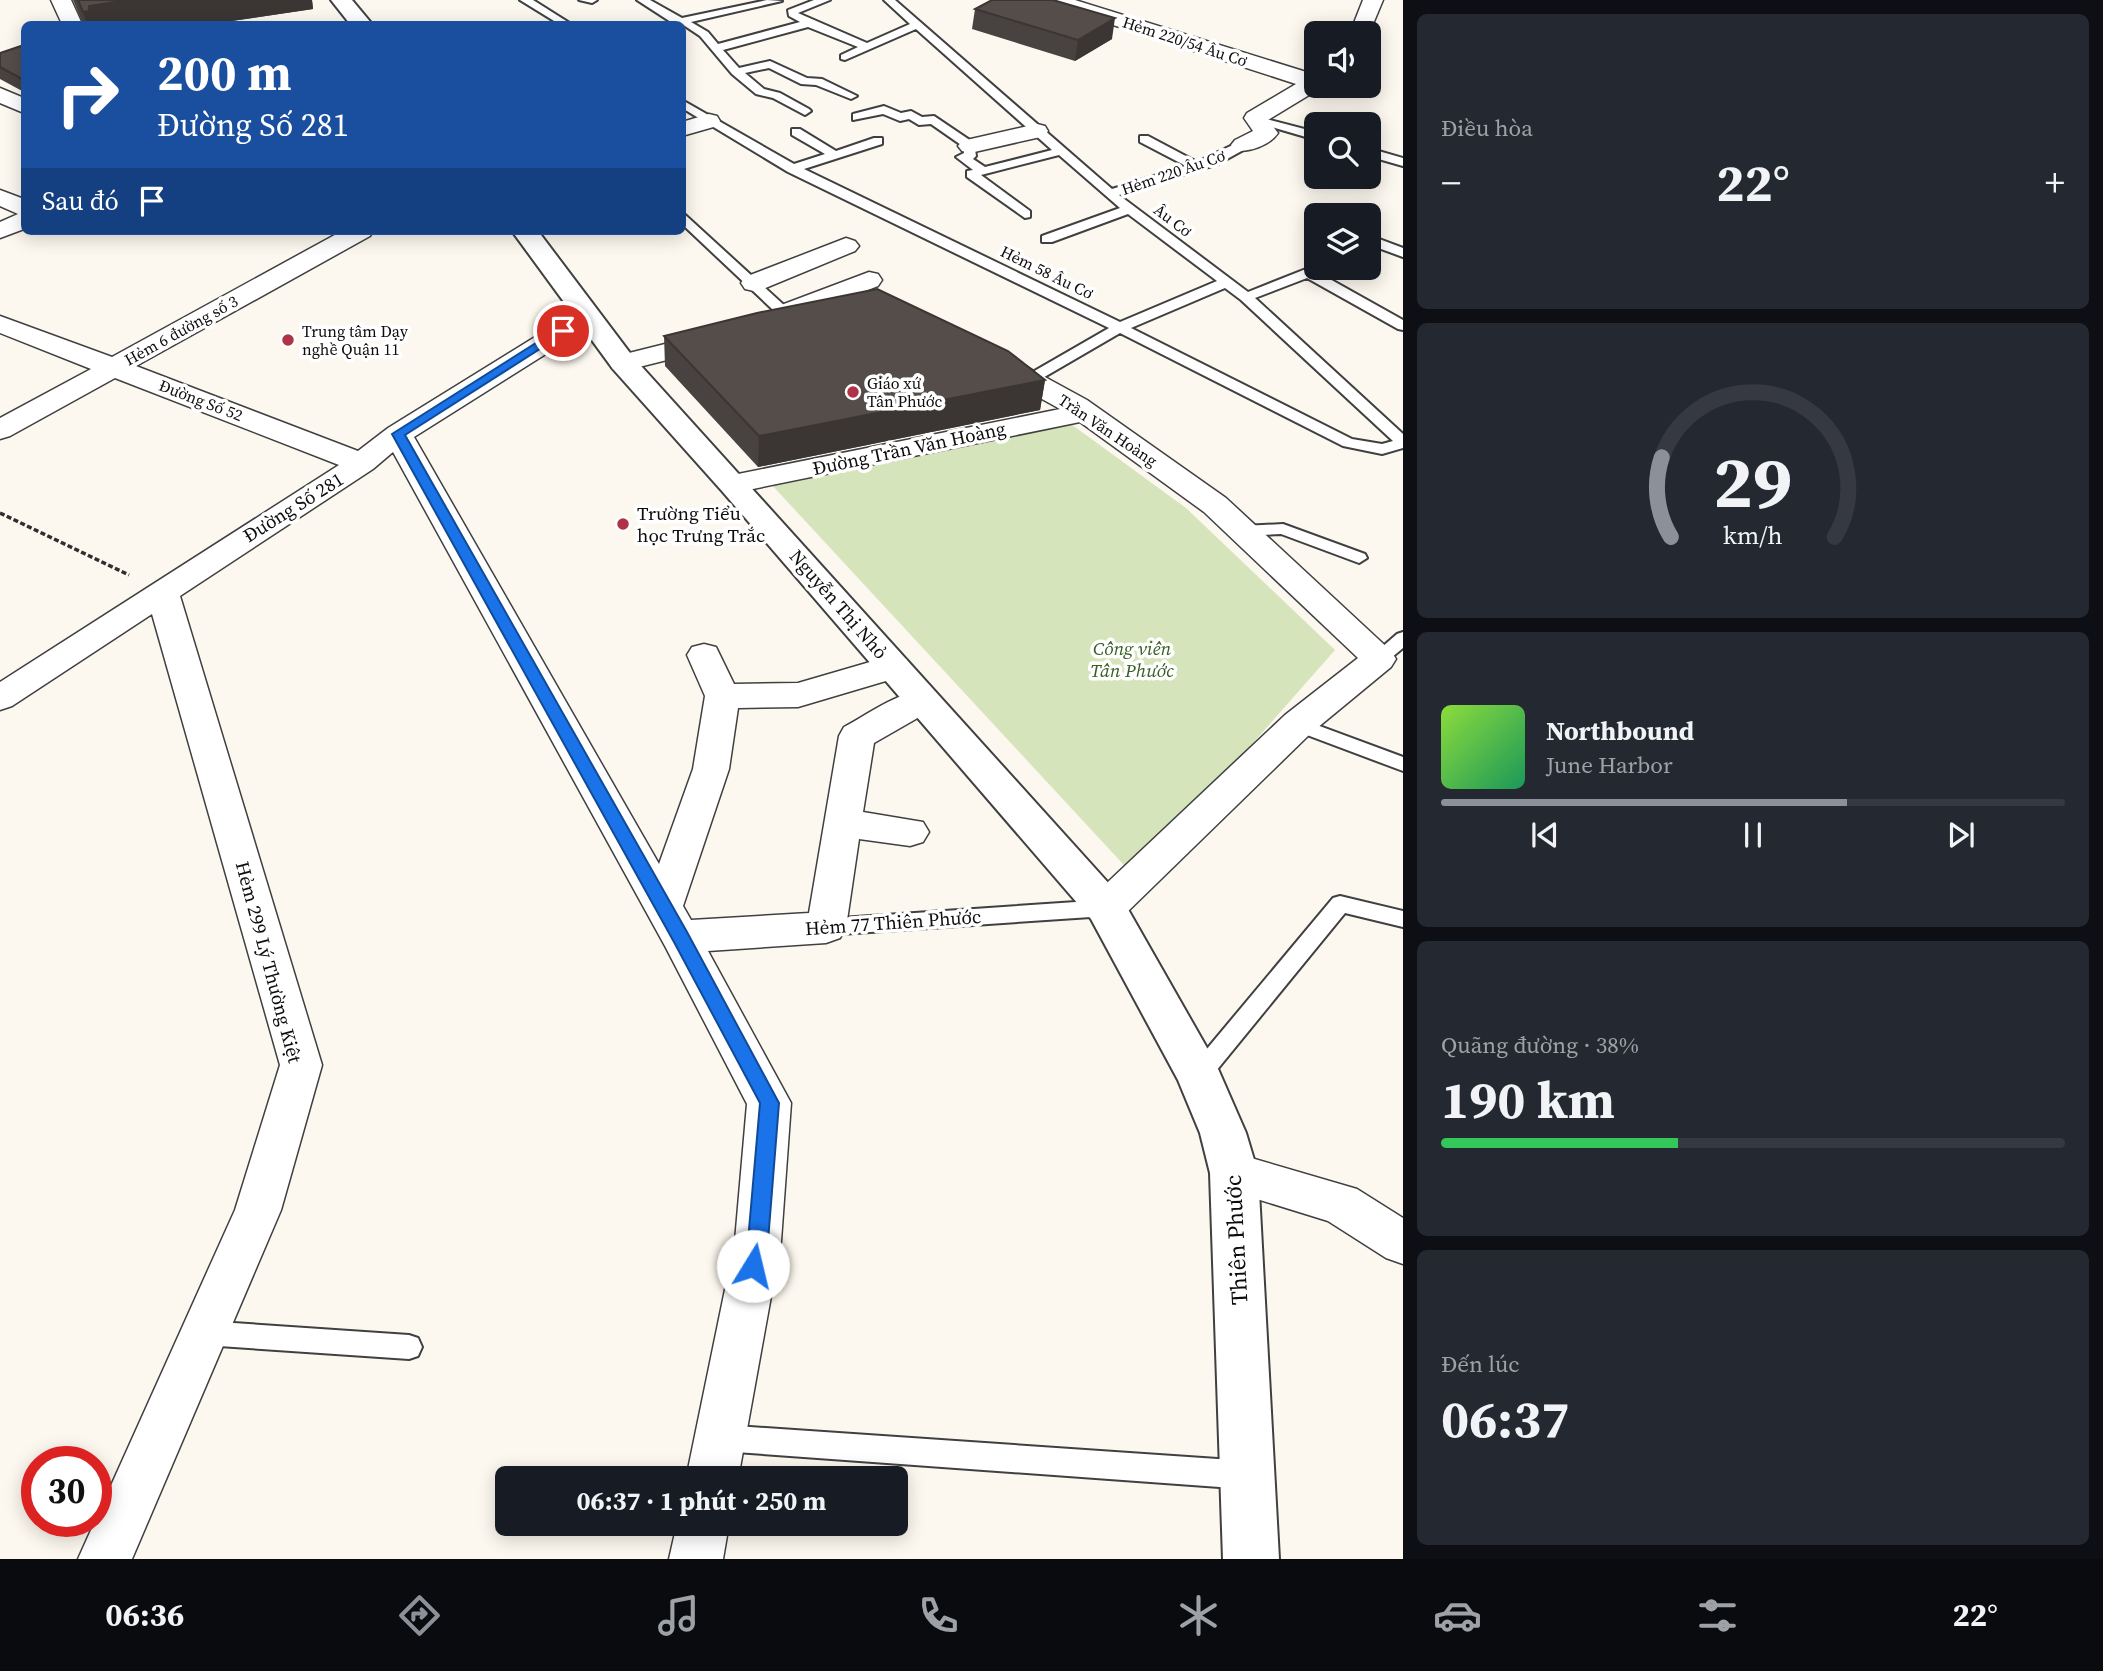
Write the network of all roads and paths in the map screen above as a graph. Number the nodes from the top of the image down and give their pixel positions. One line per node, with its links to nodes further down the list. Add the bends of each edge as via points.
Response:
1 (61, 0): 14 (street)
2 (341, 0): 15 (street)
3 (548, 0): 12 (lane)
4 (584, 0): 5 (lane)
5 (592, 0)
6 (642, 0): 17 (lane)
7 (825, 0): 13 (lane)
8 (889, 0): 21 (lane, Âu Cơ)
9 (1055, 0): 26 (street, Hẻm 220/54 Âu Cơ)
10 (1373, 0): 18 (street)
11 (776, 1): 13 (lane); 17 (lane)
12 (529, 2): 16 (lane)
13 (793, 10): 19 (lane)
14 (71, 21)
15 (358, 21)
16 (561, 21)
17 (681, 21)
18 (1365, 21)
19 (809, 23): 22 (lane); 23 (lane)
20 (686, 24): 23 (lane)
21 (917, 25): 22 (lane); 38 (lane, Âu Cơ)
22 (867, 47): 24 (lane)
23 (716, 48): 25 (lane)
24 (845, 57)
25 (736, 72): 30 (lane, via 767,62 805,82 818,81); 33 (lane, via 760,92)
26 (1304, 79)
27 (21, 85): 29 (street)
28 (1304, 89): 35 (street)
29 (0, 94): 31 (street)
30 (850, 96)
31 (21, 104)
32 (686, 106): 36 (lane, Hẻm 58 Âu Cơ)
33 (805, 111)
34 (857, 117): 44 (lane, via 884,110 919,121 934,120)
35 (1255, 118): 40 (lane); 43 (street, Hẻm 220 Âu Cơ, via 1267,133)
36 (709, 121): 37 (street); 50 (lane, Hẻm 58 Âu Cơ)
37 (686, 128)
38 (1037, 131): 44 (street); 45 (lane, Âu Cơ)
39 (796, 132): 46 (lane)
40 (1304, 132)
41 (1144, 139): 49 (lane)
42 (878, 141): 46 (lane)
43 (1243, 145): 49 (lane, Hẻm 220 Âu Cơ)
44 (970, 146): 51 (lane, via 970,156 962,157)
45 (1061, 151): 51 (lane); 52 (lane, Âu Cơ)
46 (833, 154): 50 (lane)
47 (1381, 156): 48 (lane)
48 (1403, 163)
49 (1195, 166): 52 (lane, Hẻm 220 Âu Cơ)
50 (792, 169): 75 (lane, Hẻm 58 Âu Cơ)
51 (983, 171): 56 (lane, via 971,174)
52 (1110, 194): 55 (lane, Âu Cơ)
53 (0, 197): 54 (street)
54 (21, 207)
55 (1129, 209): 62 (lane); 68 (lane, Âu Cơ)
56 (1025, 214)
57 (686, 220): 69 (lane)
58 (21, 221): 59 (street)
59 (0, 231)
60 (354, 235): 79 (street, Hẻm 6 đường số 3)
61 (528, 235): 72 (street, Nguyễn Thị Nhỏ)
62 (1047, 239)
63 (1381, 244): 65 (lane)
64 (846, 246): 69 (street)
65 (1403, 253)
66 (1304, 275): 71 (lane)
67 (1330, 280): 76 (lane)
68 (1227, 282): 71 (lane, Âu Cơ); 75 (lane)
69 (754, 283): 73 (lane)
70 (874, 293): 73 (street)
71 (1245, 297): 84 (lane, Âu Cơ)
72 (586, 317): 78 (street, Nguyễn Thị Nhỏ); 83 (street, Đường Số 281)
73 (772, 323): 78 (street)
74 (0, 324): 79 (street, Đường Số 52)
75 (1120, 327): 80 (lane); 84 (lane, Hẻm 58 Âu Cơ, via 1348,443 1382,449)
76 (1403, 327)
77 (980, 354): 80 (street, Trần Văn Hoàng)
78 (622, 363): 86 (street, Nguyễn Thị Nhỏ)
79 (115, 367): 82 (street, Hẻm 6 đường số 3); 85 (street, Đường Số 52)
80 (1029, 380): 81 (street, Trần Văn Hoàng)
81 (1086, 412): 86 (street, Đường Trần Văn Hoàng); 88 (street, Trần Văn Hoàng, via 1215,505)
82 (0, 430)
83 (398, 434): 85 (street, Đường Số 281); 103 (street)
84 (1403, 443)
85 (362, 463): 90 (street, Đường Số 281)
86 (733, 484): 93 (street, Nguyễn Thị Nhỏ)
87 (0, 513): 90 (path)
88 (1242, 531): 89 (lane, via 1283,529); 91 (street, Trần Văn Hoàng)
89 (1359, 558)
90 (162, 591): 95 (street, Đường Số 281); 108 (street, Hẻm 299 Lý Thường Kiệt, via 301,1065 258,1210)
91 (1391, 649): 97 (street, Trần Văn Hoàng)
92 (704, 655): 94 (street)
93 (894, 667): 94 (street, via 798,695); 96 (street, Nguyễn Thị Nhỏ)
94 (722, 696): 103 (street, via 711,769)
95 (0, 698)
96 (923, 700): 99 (street, via 856,736); 101 (street, Nguyễn Thị Nhỏ)
97 (1298, 724): 98 (lane); 101 (street, Trần Văn Hoàng)
98 (1403, 764)
99 (844, 823): 100 (street); 104 (street)
100 (910, 832)
101 (1106, 908): 104 (lane, Hẻm 77 Thiên Phước); 105 (street, Thiên Phước)
102 (1403, 919): 105 (lane, via 1340,904)
103 (672, 922): 104 (street, Hẻm 77 Thiên Phước); 110 (street, via 769,1103 758,1241)
104 (826, 927)
105 (1199, 1075): 106 (street, Thiên Phước)
106 (1234, 1173): 107 (street, via 1341,1204); 112 (street, Thiên Phước)
107 (1401, 1234)
108 (204, 1333): 109 (lane); 114 (street, Hẻm 299 Lý Thường Kiệt)
109 (409, 1347)
110 (721, 1438): 111 (street); 112 (lane)
111 (715, 1466)
112 (1249, 1475): 116 (street, Thiên Phước)
113 (701, 1536): 115 (street)
114 (105, 1559)
115 (696, 1559)
116 (1251, 1559)

